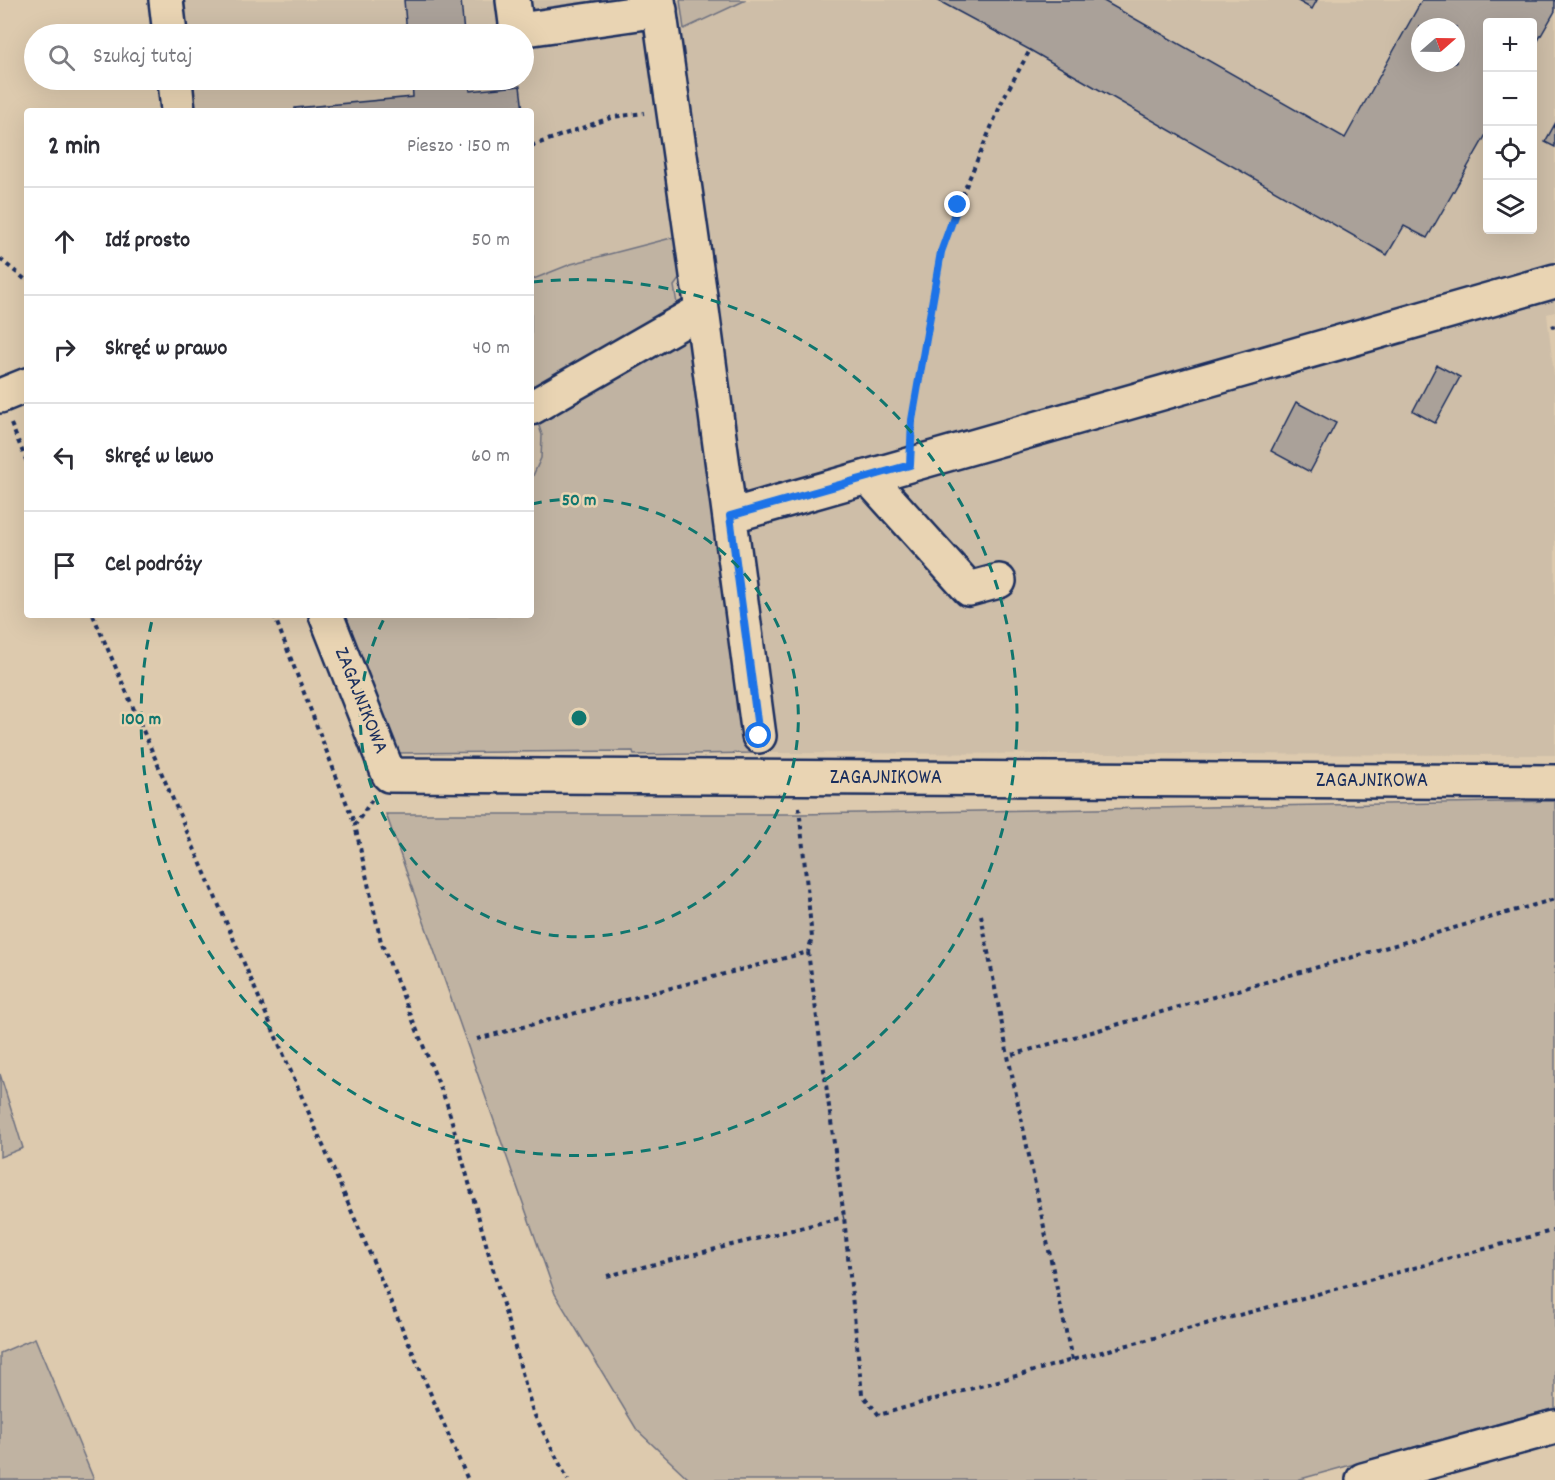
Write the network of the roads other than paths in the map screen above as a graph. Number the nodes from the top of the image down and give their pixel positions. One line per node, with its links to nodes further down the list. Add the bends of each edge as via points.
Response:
1 (166, 0): 4 (street)
2 (513, 0): 5 (street)
3 (659, 5): 6 (street); 10 (street)
4 (169, 24)
5 (518, 24)
6 (534, 28)
7 (176, 90): 8 (street)
8 (178, 108)
9 (1555, 281): 14 (street)
10 (702, 309): 12 (street); 15 (street)
11 (24, 388): 13 (street)
12 (534, 406)
13 (4, 408)
14 (868, 477): 15 (street); 16 (street, via 969,589)
15 (730, 516): 18 (street)
16 (999, 581)
17 (327, 618): 19 (street, ZAGAJNIKOWA, via 389,775)
18 (759, 736)
19 (1555, 783)
20 (1555, 1427): 21 (street)
21 (1363, 1480)

